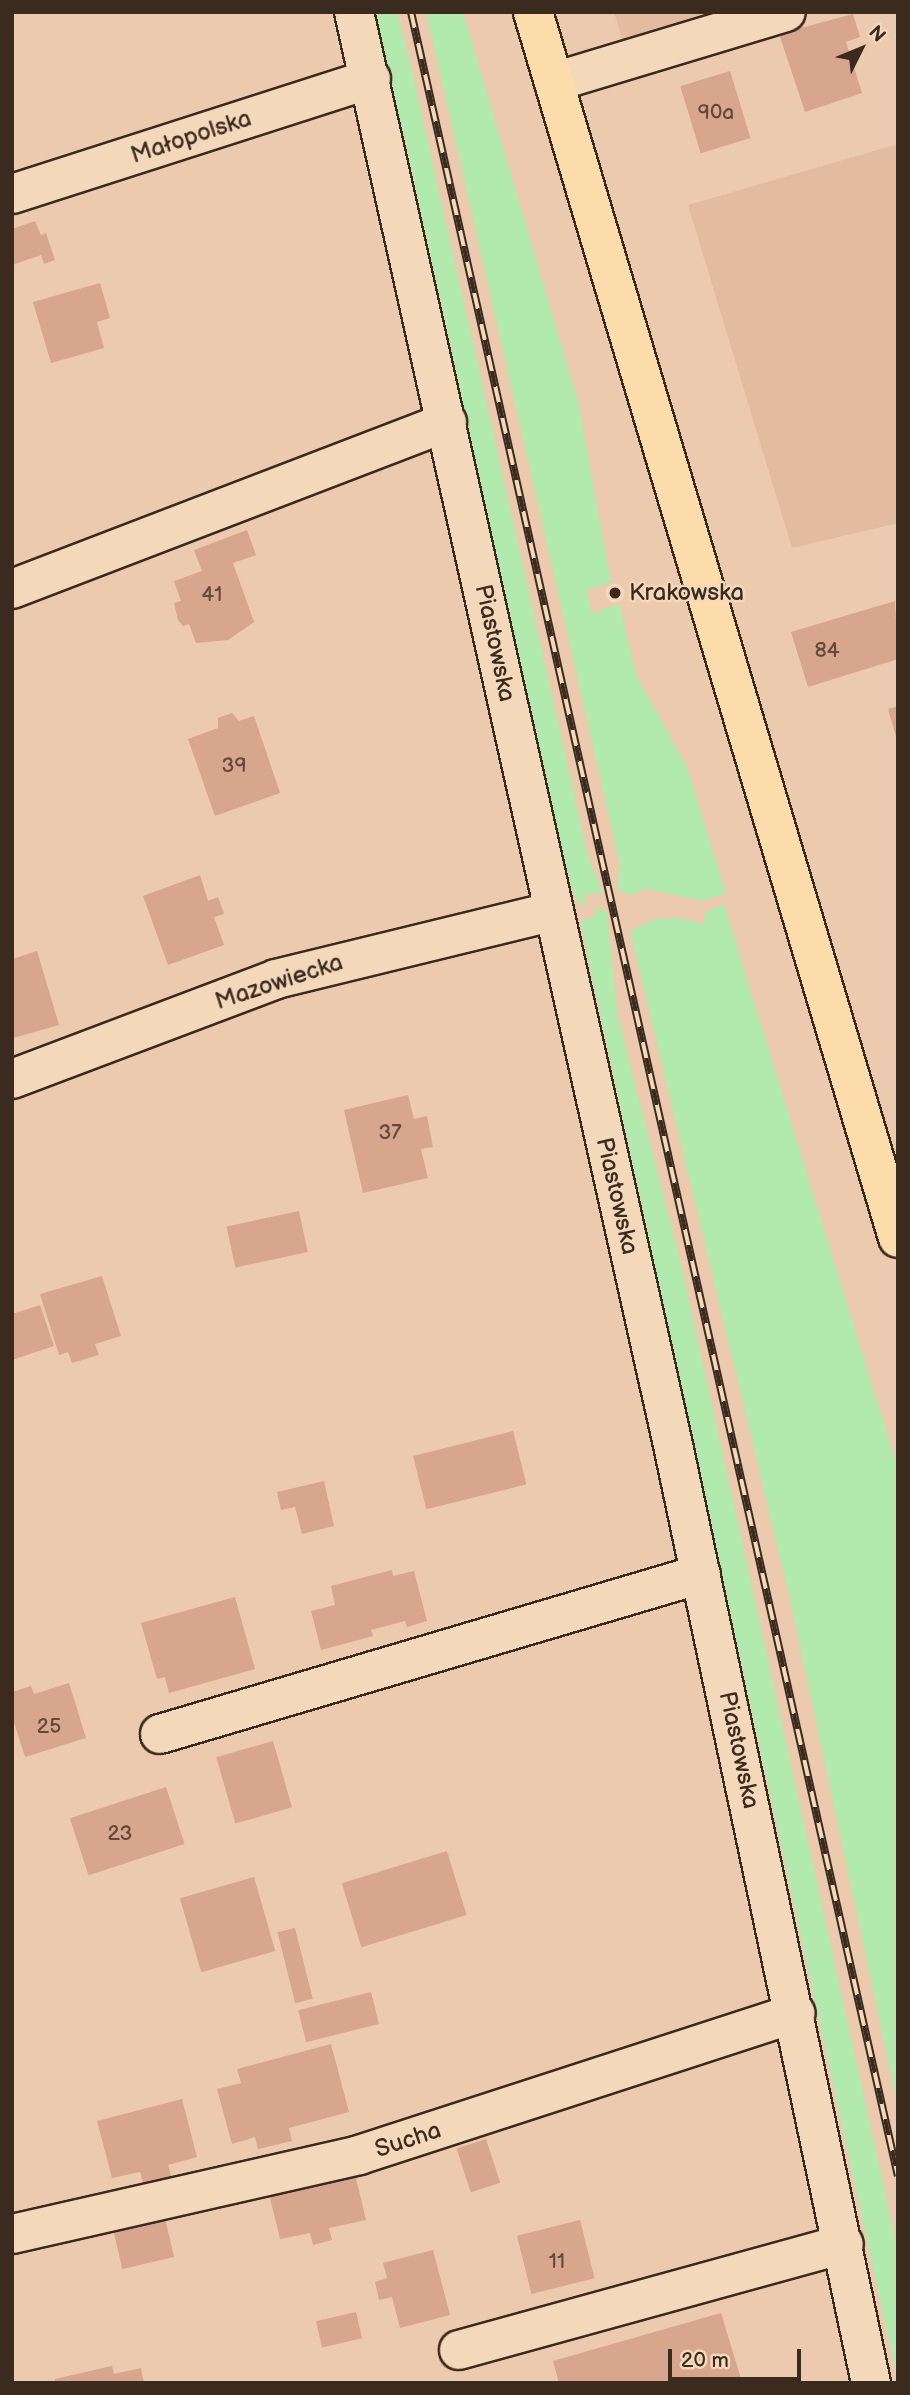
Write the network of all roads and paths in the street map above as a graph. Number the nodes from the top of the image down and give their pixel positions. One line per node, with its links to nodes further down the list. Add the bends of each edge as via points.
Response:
1 (354, 12): 4 (street, Piastowska)
2 (533, 12): 5 (main road)
3 (786, 12): 5 (street)
4 (370, 79): 6 (street, Małopolska); 7 (street, Piastowska)
5 (554, 82): 11 (main road)
6 (12, 194)
7 (447, 422): 8 (street); 9 (street, Piastowska)
8 (12, 589)
9 (554, 911): 10 (street, Mazowiecka, via 276,979); 12 (street, Piastowska)
10 (12, 1079)
11 (898, 1238)
12 (701, 1574): 13 (street); 14 (street, Piastowska)
13 (160, 1734)
14 (796, 2013): 15 (street, Sucha, via 359,2155); 16 (street, Piastowska)
15 (12, 2234)
16 (844, 2244): 17 (street); 18 (street, Piastowska)
17 (459, 2350)
18 (871, 2383)

